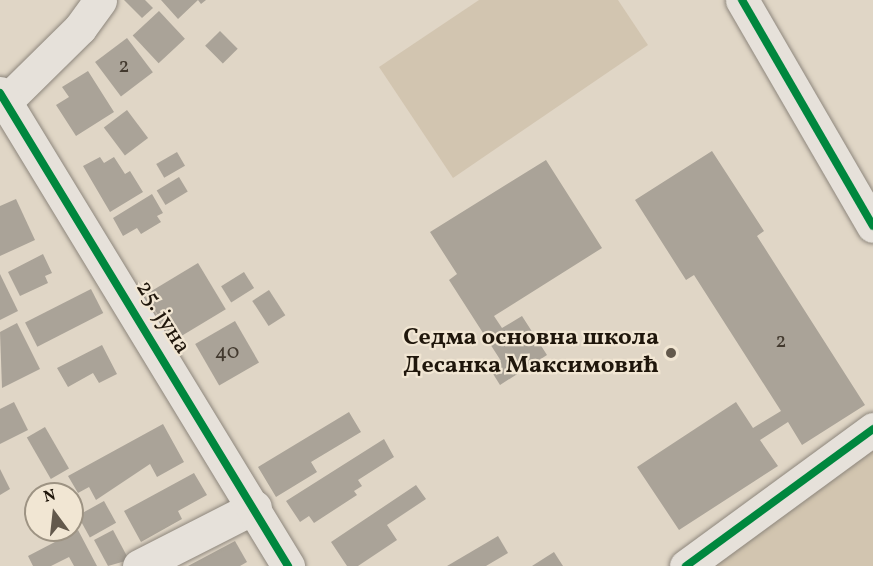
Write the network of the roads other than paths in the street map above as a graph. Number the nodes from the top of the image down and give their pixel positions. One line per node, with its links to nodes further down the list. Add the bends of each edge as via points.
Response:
1 (100, 0): 3 (street, via 73,35)
2 (742, 0): 4 (street)
3 (3, 97): 6 (street, 25. јуна)
4 (873, 226)
5 (873, 429): 9 (street)
6 (255, 507): 7 (street); 8 (street, 25. јуна)
7 (139, 566)
8 (288, 566)
9 (686, 566)

